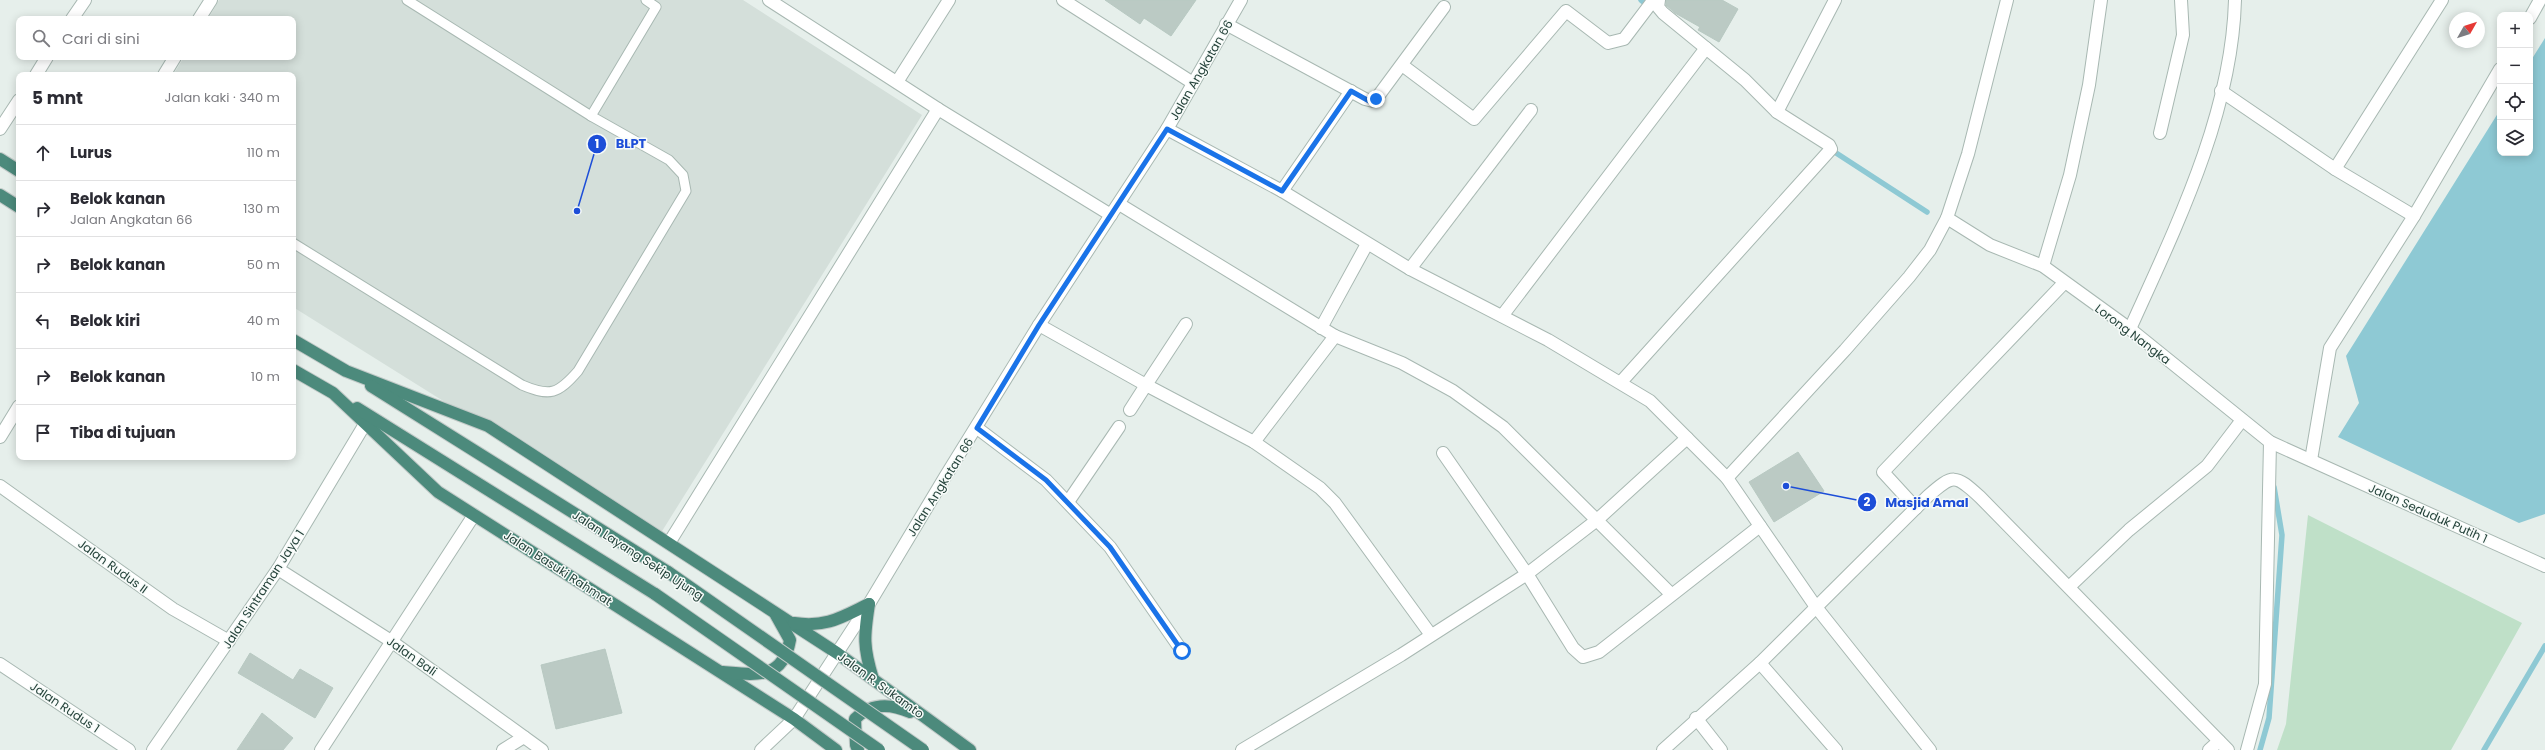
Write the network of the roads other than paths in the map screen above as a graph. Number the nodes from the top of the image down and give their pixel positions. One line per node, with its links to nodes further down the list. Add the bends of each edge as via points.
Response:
1 (85, 0): 20 (street)
2 (211, 0): 21 (street)
3 (407, 0): 38 (lane)
4 (646, 0): 17 (lane)
5 (949, 0): 30 (street)
6 (1063, 0): 31 (street)
7 (1242, 0): 22 (street, Jalan Angkatan 66)
8 (1835, 0): 37 (street)
9 (2007, 0): 51 (street, via 1968,154)
10 (2100, 0): 54 (street, via 2089,85 2070,175)
11 (2181, 0): 41 (street, via 2183,35)
12 (2235, 0): 33 (street, via 2235,31)
13 (2442, 0): 44 (street)
14 (2540, 0): 19 (street)
15 (771, 1): 30 (street)
16 (1655, 2): 23 (street); 26 (street, via 1624,39 1608,43 1566,11 1474,119)
17 (658, 3): 38 (lane)
18 (1444, 7): 26 (street)
19 (2533, 13)
20 (74, 16)
21 (201, 16)
22 (1226, 24): 31 (street, Jalan Angkatan 66); 32 (street)
23 (1704, 52): 37 (street); 57 (street)
24 (46, 60): 27 (street)
25 (173, 60): 28 (street)
26 (1402, 65): 32 (street, via 1373,101)
27 (38, 72)
28 (166, 72)
29 (2497, 74): 50 (street)
30 (897, 82): 35 (street)
31 (1193, 83): 40 (street, Jalan Angkatan 66)
32 (1351, 91): 45 (street)
33 (2221, 91): 44 (street); 61 (street, via 2213,128 2173,234)
34 (16, 105): 39 (street)
35 (938, 109): 49 (street); 88 (street)
36 (1531, 110): 55 (street)
37 (1777, 112): 66 (street, via 1829,145 1831,149 1823,161)
38 (591, 116): 53 (lane, via 669,160 683,175 686,191 578,371 567,383 553,392 542,394 522,386)
39 (0, 129)
40 (1167, 129): 45 (street); 47 (street, Jalan Angkatan 66)
41 (2160, 133)
42 (0, 160): 43 (highway)
43 (16, 169)
44 (2335, 169): 50 (street)
45 (1282, 191): 52 (street)
46 (0, 195): 48 (highway)
47 (1119, 204): 49 (street, Jalan Angkatan 66); 60 (street)
48 (16, 205)
49 (1110, 215): 59 (street, Jalan Angkatan 66)
50 (2414, 216): 80 (street, via 2330,348)
51 (1947, 218): 54 (street, Lorong Nangka, via 1990,245); 81 (street, via 1930,250 1909,277)
52 (1367, 244): 55 (street); 60 (street)
53 (296, 245)
54 (2043, 266): 56 (street, Lorong Nangka)
55 (1410, 268): 57 (street)
56 (2064, 283): 61 (street, Lorong Nangka); 84 (street, via 1883,472)
57 (1502, 316): 66 (street)
58 (1186, 324): 67 (street)
59 (1039, 325): 67 (street); 74 (street, Jalan Angkatan 66)
60 (1321, 328): 62 (street)
61 (2130, 329): 72 (street, Lorong Nangka)
62 (1335, 336): 77 (street); 86 (street, via 1402,363 1453,391 1504,427)
63 (296, 342): 64 (highway)
64 (346, 371): 88 (highway, via 488,426); 121 (highway, Jalan Layang Sekip Ujung, bridge, via 668,572)
65 (296, 372): 68 (highway, Jalan Basuki Rahmat)
66 (1621, 382): 76 (street, via 1661,410)
67 (1146, 385): 69 (street); 77 (street)
68 (333, 394): 71 (highway, Jalan Basuki Rahmat); 120 (highway, Jalan Layang Sekip Ujung, bridge, via 654,594)
69 (1130, 410)
70 (16, 411): 75 (street)
71 (365, 424): 85 (highway, Jalan Basuki Rahmat, via 438,492); 90 (street, Jalan Sintraman Jaya 1)
72 (2238, 426): 78 (street, Lorong Nangka); 92 (street, via 2207,466 2128,530)
73 (1119, 427): 83 (street)
74 (977, 428): 83 (street, via 1046,480); 94 (street, Jalan Angkatan 66, via 944,477)
75 (0, 437)
76 (1687, 438): 81 (street); 86 (street)
77 (1254, 442): 98 (street, via 1305,476 1336,503)
78 (2270, 444): 80 (street, Lorong Nangka); 130 (street, via 2265,684)
79 (1443, 453): 91 (street)
80 (2311, 460): 89 (street, Jalan Seduduk Putih 1)
81 (1727, 478): 87 (street)
82 (0, 486): 99 (street, Jalan Rudus II, via 173,609)
83 (1068, 502): 102 (street, via 1110,547)
84 (1916, 508): 92 (street, via 1948,480 1962,480); 95 (street)
85 (474, 515): 100 (street); 105 (highway, Jalan Basuki Rahmat)
86 (1597, 520): 91 (street); 93 (street)
87 (1760, 526): 93 (street); 95 (street)
88 (668, 543): 96 (highway)
89 (2545, 566)
90 (278, 569): 99 (street, Jalan Sintraman Jaya 1); 100 (street, Jalan Bali)
91 (1526, 574): 93 (street, via 1572,648 1583,657 1594,655); 98 (street)
92 (2069, 587): 111 (street)
93 (1671, 594)
94 (869, 604): 97 (highway, via 828,624 810,626); 101 (street, Jalan Angkatan 66); 106 (highway, via 864,637 865,655)
95 (1816, 607): 103 (street); 127 (street)
96 (773, 611): 97 (highway); 105 (highway, via 790,640 783,662 778,668 761,674)
97 (791, 623): 101 (highway, Jalan R. Sukamto)
98 (1431, 635): 123 (street)
99 (228, 641): 113 (street, Jalan Sintraman Jaya 1)
100 (392, 641): 110 (street, Jalan Bali); 114 (street)
101 (839, 650): 106 (highway, Jalan R. Sukamto); 108 (street, Jalan Angkatan 66)
102 (1182, 651)
103 (1760, 662): 107 (street); 126 (street)
104 (0, 664): 112 (street, Jalan Rudus 1)
105 (720, 672): 108 (highway, Jalan Basuki Rahmat)
106 (873, 679): 109 (highway, Jalan R. Sukamto)
107 (1696, 718): 124 (street); 125 (street)
108 (794, 719): 117 (street, Jalan Angkatan 66); 118 (highway, Jalan Basuki Rahmat)
109 (927, 719): 119 (highway, via 898,707 870,707 855,719); 122 (highway, Jalan R. Sukamto)
110 (524, 737): 115 (street); 116 (street, Jalan Bali)
111 (2219, 741): 128 (street); 129 (street)
112 (129, 750)
113 (153, 750)
114 (321, 750)
115 (504, 750)
116 (542, 750)
117 (762, 750)
118 (836, 750)
119 (858, 750)
120 (879, 750)
121 (923, 750)
122 (970, 750)
123 (1242, 750)
124 (1663, 750)
125 (1721, 750)
126 (1836, 750)
127 (1930, 750)
128 (2209, 750)
129 (2228, 750)
130 (2247, 750)

